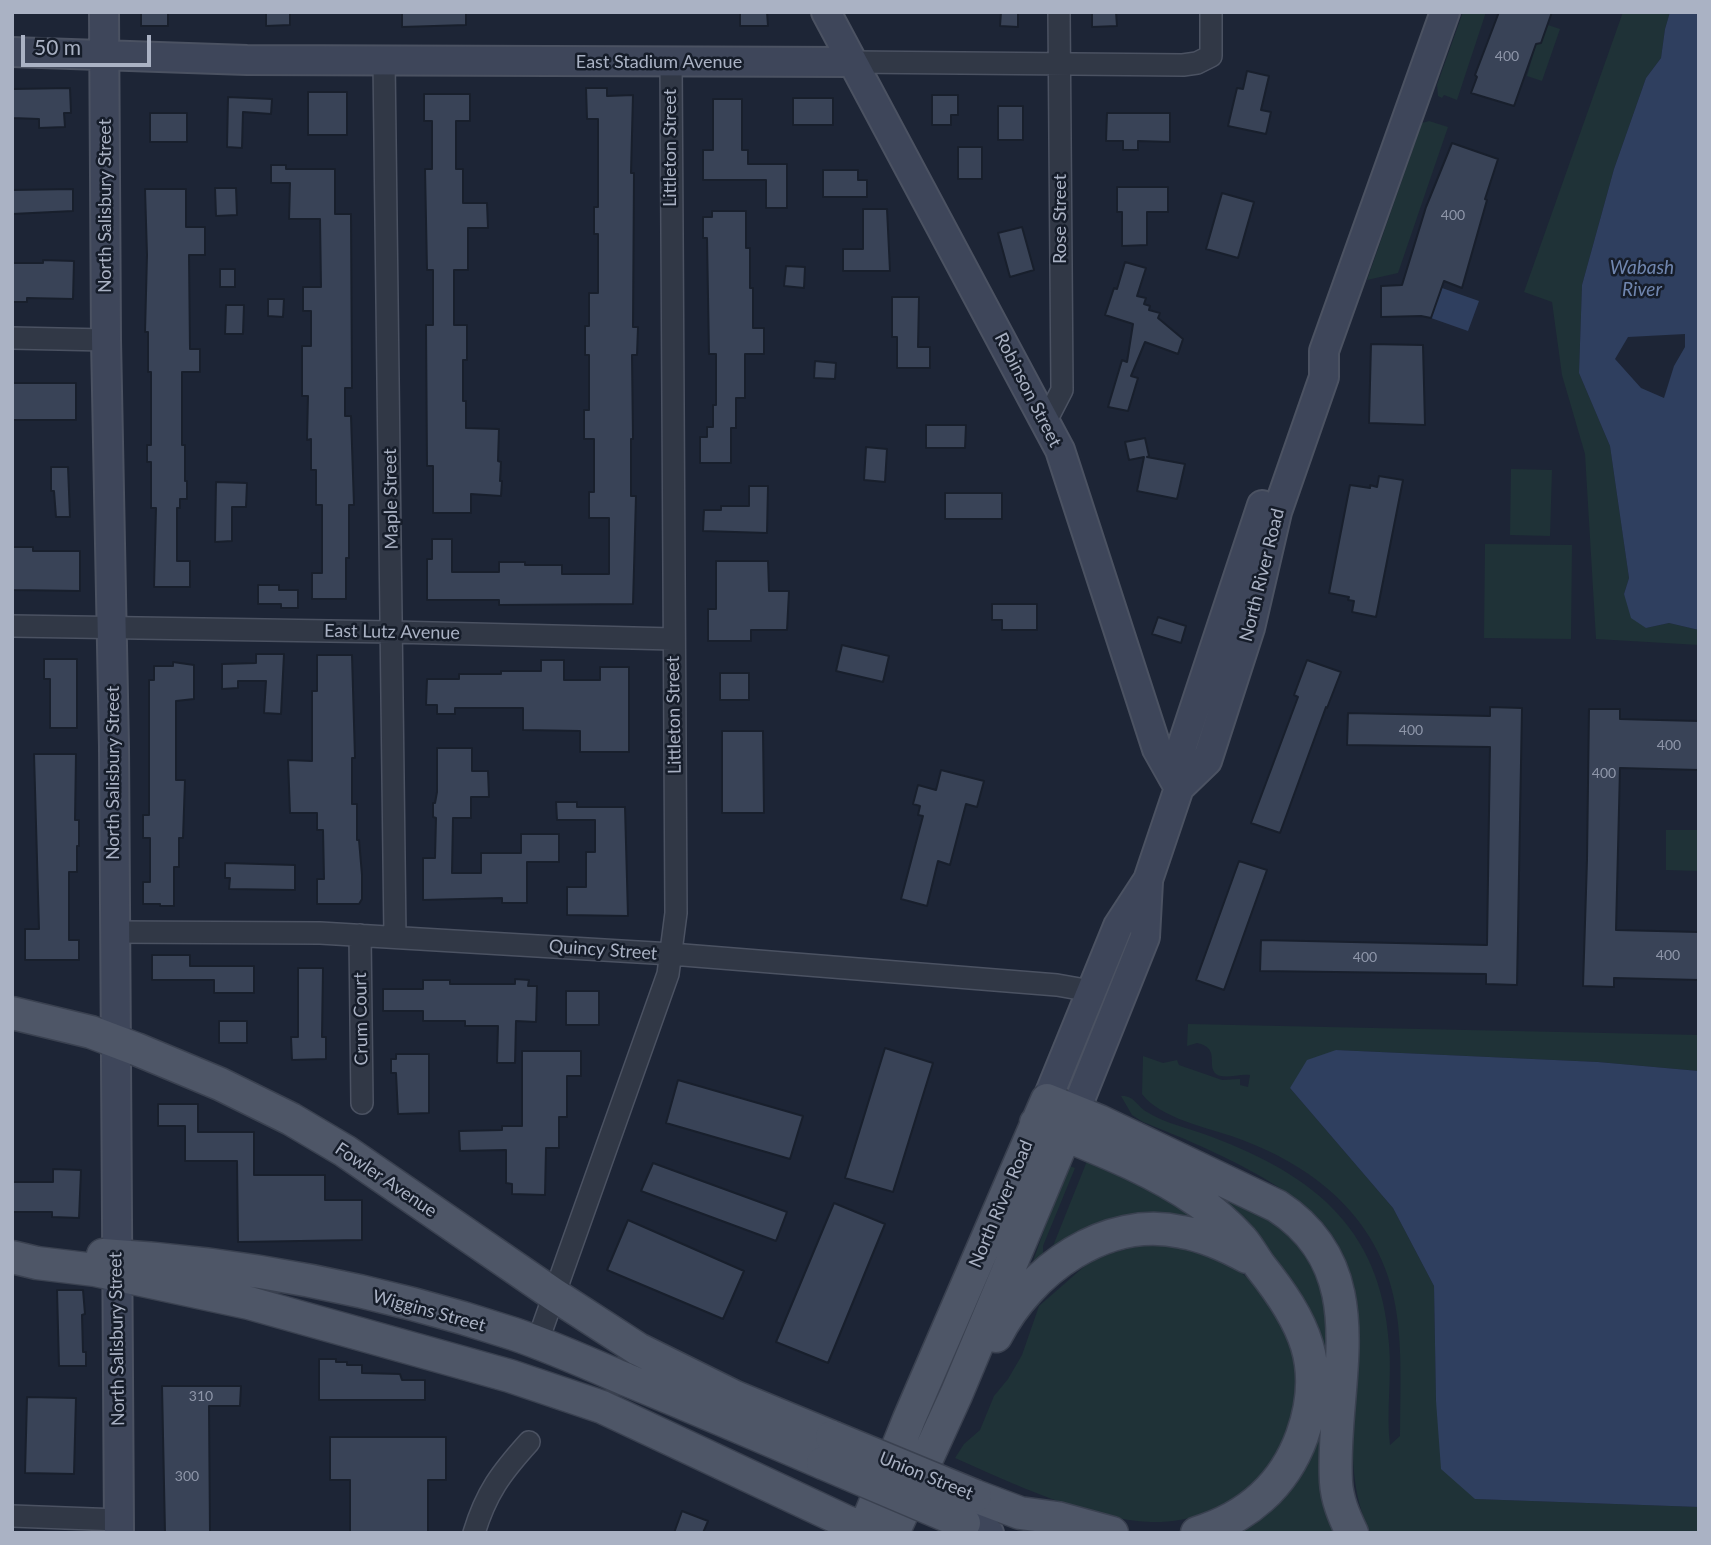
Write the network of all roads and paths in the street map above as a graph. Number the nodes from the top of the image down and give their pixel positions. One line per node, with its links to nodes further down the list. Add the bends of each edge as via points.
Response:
1 (104, 12): 7 (street, North Salisbury Street)
2 (826, 12): 9 (street, Robinson Street)
3 (1059, 12): 11 (street, Rose Street)
4 (1211, 12): 11 (street, East Stadium Avenue, via 1211,55 1197,63)
5 (1445, 12): 19 (street, North River Road, via 1324,351 1324,377 1277,512 1250,628 1207,761)
6 (12, 52): 7 (street, East Stadium Avenue)
7 (104, 56): 8 (street, East Stadium Avenue); 13 (street, North Salisbury Street)
8 (384, 60): 10 (street, East Stadium Avenue); 17 (street, Maple Street)
9 (852, 62): 10 (street, East Stadium Avenue); 11 (street, East Stadium Avenue); 14 (street, Robinson Street)
10 (670, 63): 18 (street, Littleton Street)
11 (1059, 64): 14 (street, Rose Street, via 1062,390)
12 (12, 338): 13 (street)
13 (106, 340): 16 (street, North Salisbury Street)
14 (1046, 421): 19 (street, Robinson Street, via 1060,450 1157,749)
15 (12, 626): 16 (street, East Lutz Avenue)
16 (111, 627): 17 (street, East Lutz Avenue); 21 (street, North Salisbury Street)
17 (393, 632): 18 (street, East Lutz Avenue); 23 (street, Maple Street)
18 (673, 639): 24 (street, Littleton Street, via 677,913)
19 (1179, 788): 20 (street, North River Road)
20 (1148, 880): 25 (street, North River Road, via 1118,926); 30 (street, North River Road, via 1144,937)
21 (113, 932): 22 (street, Quincy Street); 27 (street, North Salisbury Street)
22 (360, 935): 23 (street, Quincy Street); 28 (street, Crum Court)
23 (395, 937): 24 (street, Quincy Street)
24 (671, 954): 25 (street, Quincy Street); 34 (street, Littleton Street, via 668,974)
25 (1091, 991): 29 (street, North River Road)
26 (12, 1013): 27 (main road, Fowler Avenue)
27 (115, 1041): 33 (street, North Salisbury Street); 34 (main road, Fowler Avenue, via 290,1119)
28 (362, 1103)
29 (1041, 1111): 30 (main road); 43 (main road, North River Road, via 909,1419)
30 (1070, 1124): 32 (main road, via 1200,1203 1243,1241); 36 (main road, North River Road); 48 (main road, via 1278,1206 1298,1220 1326,1255 1336,1279 1342,1342 1336,1482)
31 (12, 1255): 33 (main road, via 37,1263)
32 (1258, 1263): 36 (main road, via 1210,1239 1180,1231 1125,1232 1098,1241 1054,1266 1035,1284 999,1330 975,1377); 47 (main road, via 1295,1313 1304,1334 1310,1356 1310,1412 1301,1439 1270,1490 1222,1525)
33 (116, 1265): 35 (main road, Wiggins Street, via 234,1267 420,1307); 42 (street, North Salisbury Street); 43 (main road, via 510,1376 602,1408)
34 (554, 1294): 35 (street, Littleton Street); 38 (main road, Fowler Avenue, via 639,1349 735,1396)
35 (537, 1343): 38 (main road, Wiggins Street)
36 (956, 1395): 43 (main road, North River Road)
37 (529, 1443): 44 (street, via 501,1472)
38 (827, 1450): 41 (main road, Union Street, bridge)
39 (1020, 1513): 41 (main road, Union Street); 45 (street); 46 (main road, Union Street)
40 (12, 1516): 42 (street)
41 (976, 1517)
42 (119, 1527)
43 (874, 1532)
44 (474, 1533)
45 (1053, 1533)
46 (1112, 1533)
47 (1197, 1533)
48 (1352, 1533)

